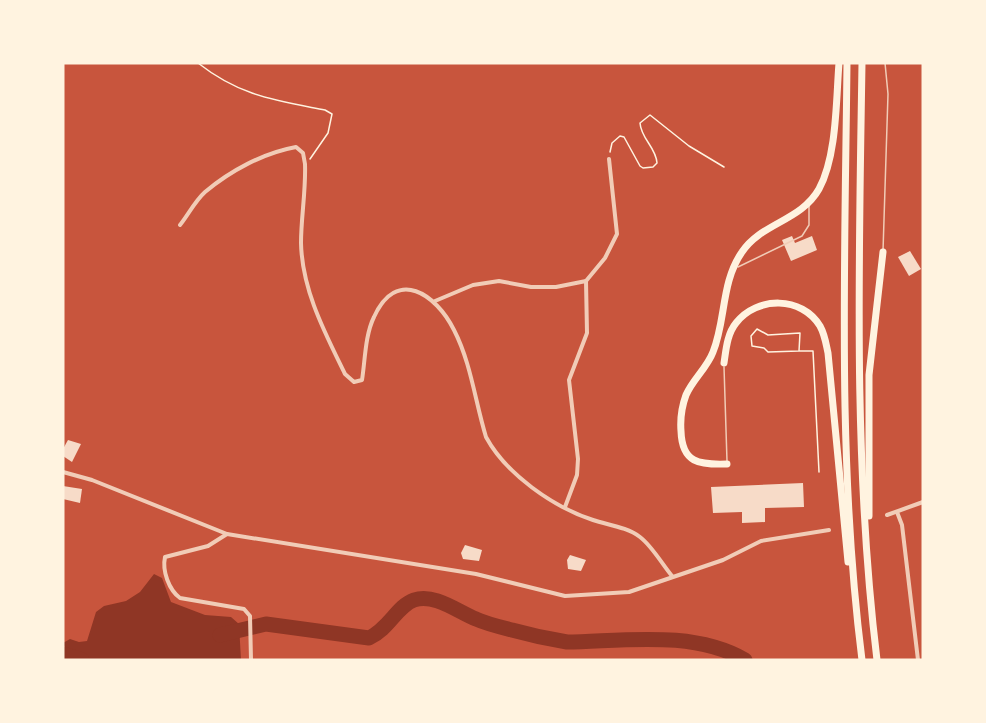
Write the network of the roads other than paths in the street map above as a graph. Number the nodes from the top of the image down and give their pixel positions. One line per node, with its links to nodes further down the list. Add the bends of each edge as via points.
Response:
1 (839, 63): 6 (highway, via 826,168)
2 (847, 63): 23 (highway, via 845,394)
3 (862, 63): 22 (highway, via 860,390)
4 (885, 63): 8 (lane, via 888,94)
5 (609, 159): 10 (street, via 617,234 605,258)
6 (809, 203): 9 (highway, via 743,250); 9 (lane, via 807,231 743,263)
7 (180, 225): 11 (street, via 206,191 245,165 296,147 303,153 305,164 301,246 305,274 311,298 345,374 354,382 362,380 370,327 384,301 407,290)
8 (883, 252): 22 (highway, via 869,375)
9 (730, 277): 13 (highway, via 714,351 686,395 680,424 681,444 692,459)
10 (586, 281): 11 (street, via 531,287 499,281 473,285); 16 (street, via 587,333 569,380 577,476)
11 (435, 301): 16 (street, via 462,348 486,437 493,449 522,477)
12 (724, 363): 13 (lane); 23 (highway, via 734,324 756,306 791,305 820,325 828,353 843,533)
13 (727, 464)
14 (63, 472): 20 (street)
15 (923, 502): 17 (street)
16 (565, 507): 21 (street, via 640,537)
17 (897, 512): 18 (street); 27 (street, via 902,525)
18 (887, 515)
19 (829, 530): 21 (street, via 761,541 723,560)
20 (227, 534): 21 (street, via 476,574 565,596 629,592); 24 (street, via 208,546 165,557 163,566 174,594 180,598 244,609 250,616)
21 (672, 576)
22 (872, 611): 26 (highway)
23 (856, 612): 25 (highway)
24 (251, 660)
25 (862, 660)
26 (877, 660)
27 (918, 660)

